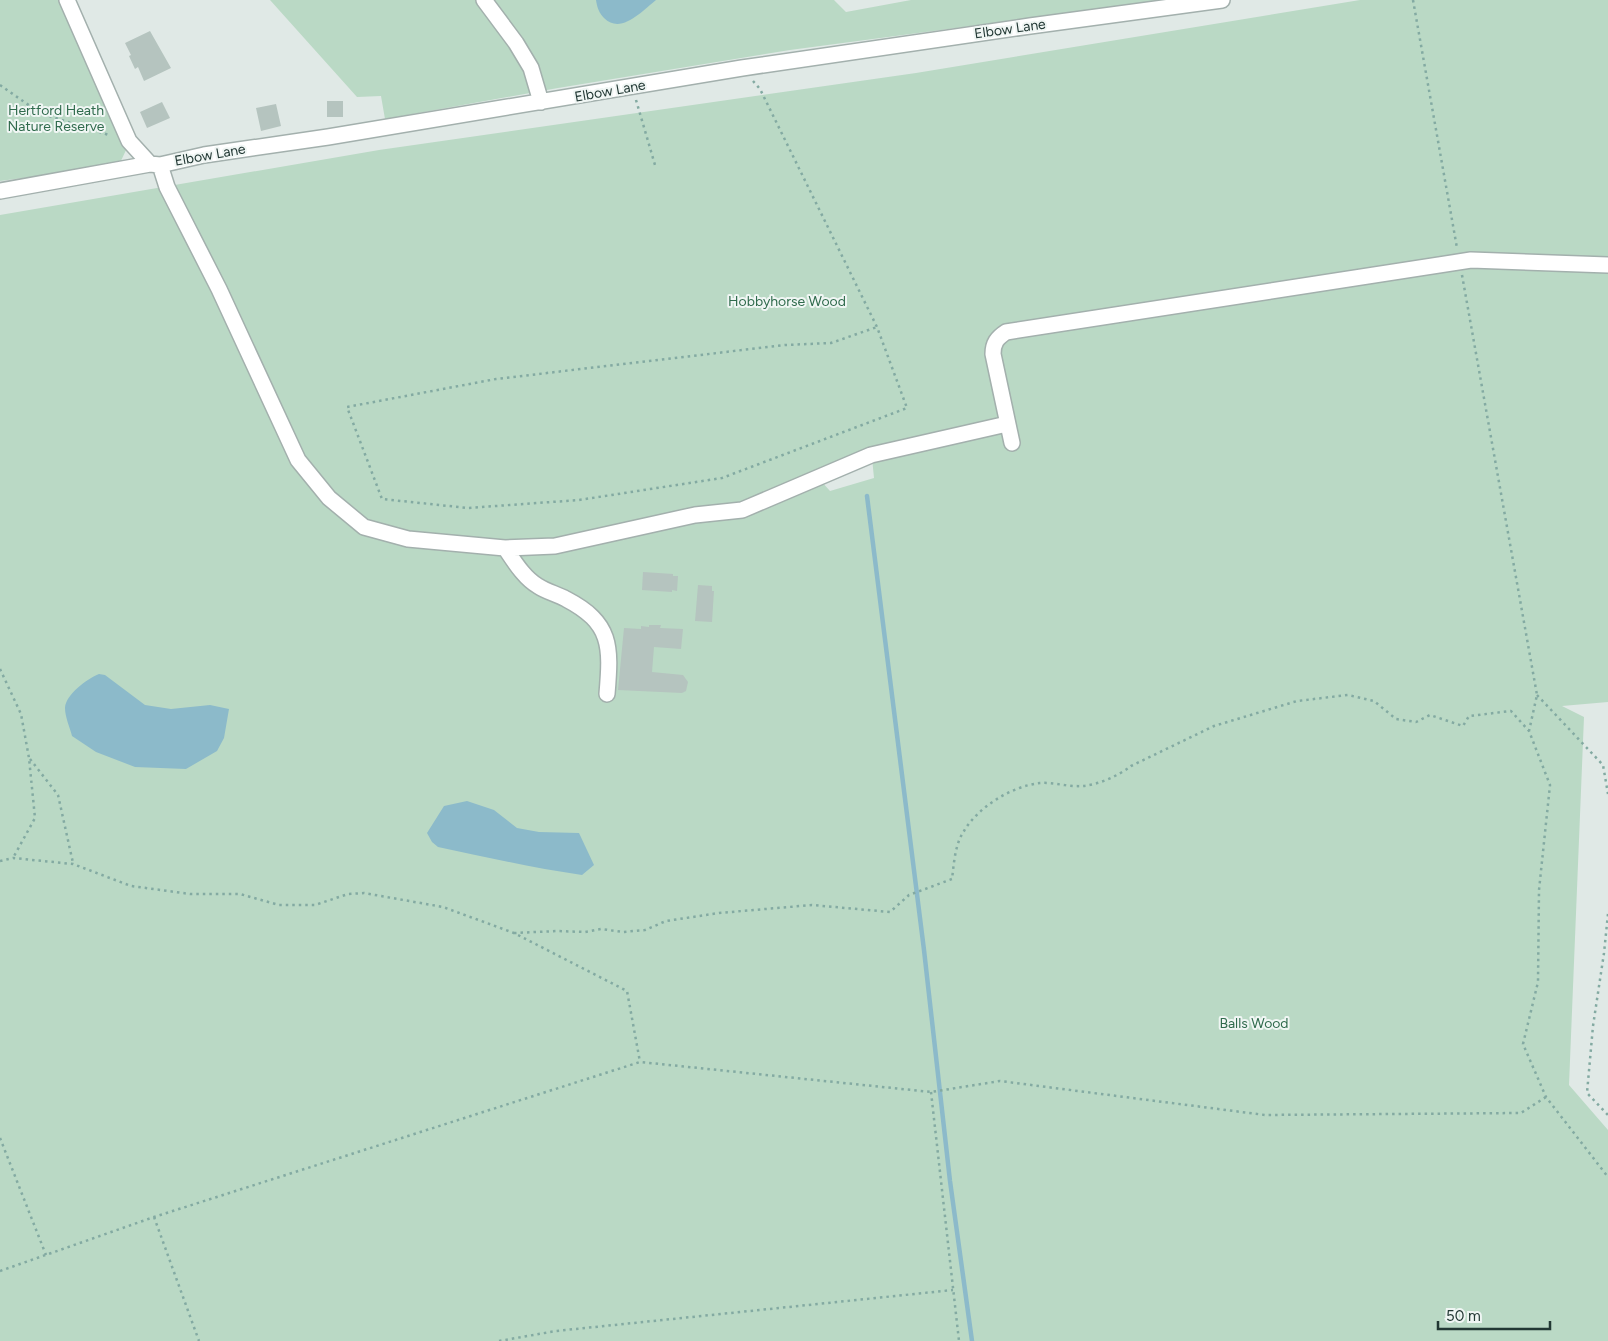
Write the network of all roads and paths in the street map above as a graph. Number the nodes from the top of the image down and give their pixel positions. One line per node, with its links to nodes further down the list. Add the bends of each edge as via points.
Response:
1 (67, 0): 9 (lane)
2 (484, 0): 8 (lane, via 531,68)
3 (1222, 0): 5 (lane, Elbow Lane)
4 (1413, 0): 13 (path)
5 (742, 68): 7 (lane, Elbow Lane); 15 (path, via 760,89)
6 (0, 85): 9 (path, via 40,113)
7 (632, 87): 8 (lane, Elbow Lane); 11 (path)
8 (541, 102): 10 (lane, Elbow Lane)
9 (129, 141): 10 (lane)
10 (155, 165): 12 (lane, Elbow Lane); 18 (lane, via 219,289 298,460 329,498 364,527 408,539)
11 (655, 165)
12 (0, 191)
13 (1459, 262): 14 (lane); 16 (lane, via 1006,332 998,338 993,354); 21 (path)
14 (1608, 265)
15 (877, 327): 15 (path, via 907,408 722,478 588,498 468,508 382,499 347,407 496,379 785,345 831,343)
16 (1007, 424): 17 (lane); 18 (lane, via 871,455 742,510 695,515 555,546)
17 (1012, 444)
18 (505, 548): 20 (lane, via 537,586 565,599 598,621 608,651)
19 (0, 669): 23 (path, via 22,714)
20 (607, 694)
21 (1537, 695): 22 (path); 24 (path, via 1603,765)
22 (1528, 731): 29 (path, via 1511,711 1470,716 1463,726 1430,715 1416,722 1396,719 1374,701 1348,695 1298,701 1214,726 1120,774 1093,783 1083,786 1040,783 1011,791 984,807 963,831 952,879 909,895 890,912 812,905 710,914 666,921 645,930); 32 (path, via 1550,785 1539,890 1538,982 1523,1044)
23 (30, 758): 25 (path, via 35,818); 27 (path, via 58,796)
24 (1608, 794)
25 (13, 858): 26 (path); 27 (path)
26 (0, 861)
27 (73, 864): 29 (path, via 131,886 190,894 240,894 279,904 315,905 348,894 364,893 443,908)
28 (1608, 914): 33 (path, via 1592,1026 1587,1093)
29 (514, 933): 30 (path, via 628,991)
30 (640, 1062): 31 (path); 36 (path)
31 (931, 1092): 32 (path, via 1000,1081 1265,1115 1521,1114); 39 (path)
32 (1546, 1097): 35 (path)
33 (1608, 1115)
34 (0, 1138): 37 (path)
35 (1608, 1177)
36 (154, 1217): 37 (path); 40 (path)
37 (46, 1255): 38 (path)
38 (0, 1271)
39 (953, 1290): 41 (path, via 566,1330); 42 (path)
40 (199, 1341)
41 (499, 1341)
42 (959, 1341)

